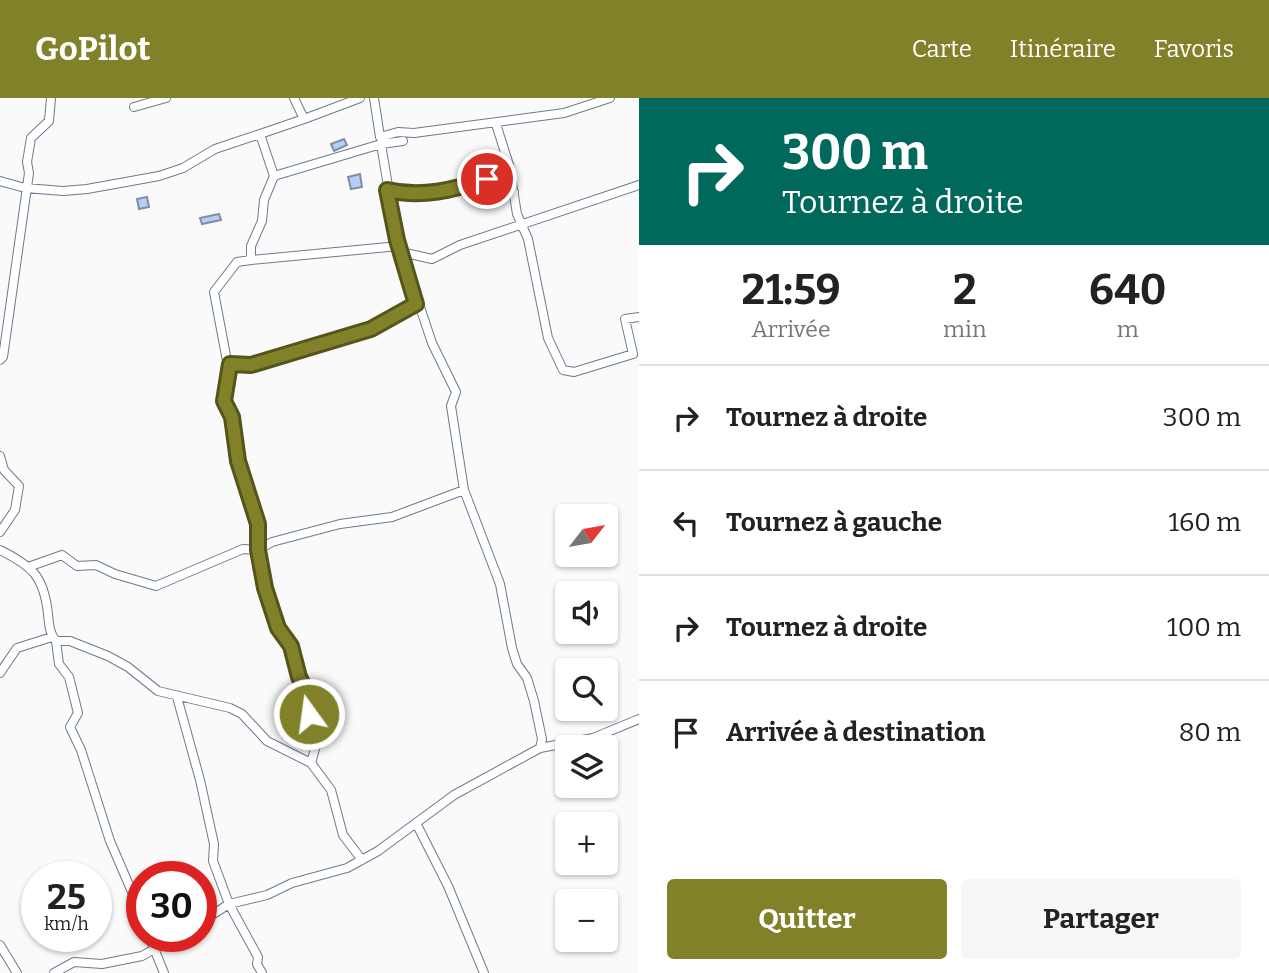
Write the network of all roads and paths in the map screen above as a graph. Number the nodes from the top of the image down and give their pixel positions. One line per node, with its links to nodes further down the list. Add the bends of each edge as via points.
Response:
1 (51, 98): 16 (street, via 49,121 32,138)
2 (166, 98): 7 (street)
3 (294, 98): 8 (street)
4 (360, 98): 8 (street)
5 (374, 98): 9 (street, via 380,137)
6 (610, 98): 9 (street, via 564,113)
7 (134, 107)
8 (303, 119): 10 (street)
9 (496, 124): 18 (street)
10 (260, 134): 13 (street); 16 (street, via 159,176 63,191)
11 (403, 141): 12 (street)
12 (381, 145): 13 (street); 17 (street)
13 (274, 176): 21 (street, via 251,246)
14 (0, 181): 16 (street)
15 (639, 186): 19 (street)
16 (25, 188): 24 (street)
17 (387, 190): 18 (street, via 444,192 487,179); 20 (street)
18 (514, 192): 19 (street)
19 (521, 226): 20 (street, via 432,259); 23 (street, via 528,239 548,338 563,370 574,372 633,354 625,319)
20 (400, 249): 21 (street); 22 (street)
21 (251, 260): 25 (street, via 237,262 214,292)
22 (416, 304): 25 (street, via 371,329 251,365); 27 (street, via 456,390 451,406)
23 (639, 317)
24 (0, 360)
25 (230, 364): 30 (street, via 224,401 258,524)
26 (0, 456): 28 (street, via 4,470 19,486 15,510)
27 (464, 491): 30 (street, via 392,517 340,524); 36 (street, via 500,584 512,649 534,701)
28 (0, 532)
29 (0, 550): 31 (street)
30 (258, 550): 31 (street, via 243,549 156,586 96,565 77,566 62,555); 37 (street, via 274,615 310,699 309,714 317,738)
31 (31, 566): 32 (street, via 47,600)
32 (54, 639): 33 (street, via 17,648); 34 (street, via 108,656 158,691); 40 (street, via 78,713 70,727)
33 (0, 673)
34 (177, 698): 37 (street, via 230,708 242,714 267,741); 41 (street, via 200,780 214,844 213,861)
35 (639, 719): 36 (street, via 593,738)
36 (540, 748): 38 (street, via 478,780)
37 (311, 762): 39 (street, via 331,790 343,835)
38 (416, 823): 39 (street); 49 (street, via 449,886)
39 (362, 860): 41 (street, via 329,875)
40 (126, 878)
41 (229, 904): 42 (street); 48 (street, via 258,957)
42 (217, 912)
43 (0, 945): 45 (street)
44 (154, 952): 46 (street, via 102,964 74,962); 47 (street)
45 (17, 973)
46 (54, 973)
47 (164, 973)
48 (261, 973)
49 (484, 973)

